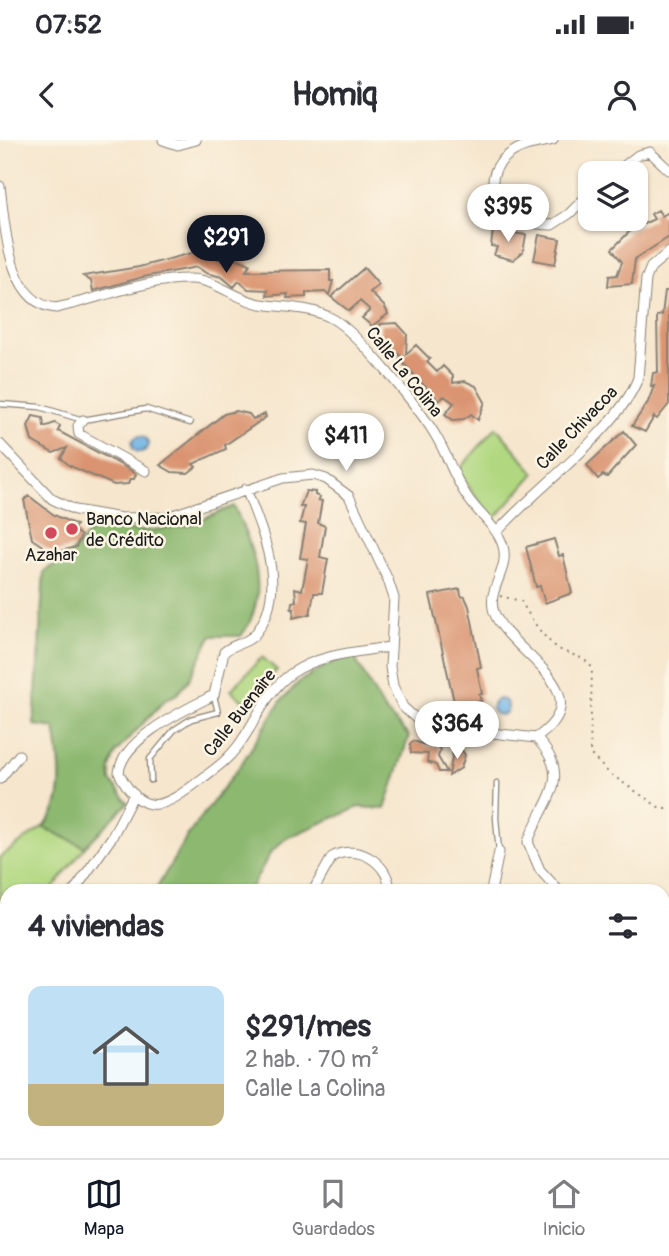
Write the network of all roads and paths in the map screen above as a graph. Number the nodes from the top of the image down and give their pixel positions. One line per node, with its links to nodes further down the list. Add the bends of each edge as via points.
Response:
1 (163, 140): 2 (street, via 178,145)
2 (196, 140)
3 (553, 140): 7 (street, via 509,154 496,174 496,195 512,216 552,225)
4 (630, 161): 5 (street, via 650,152)
5 (669, 170)
6 (0, 186): 15 (street, Calle La Colina, via 8,242 20,282 35,302 46,307 192,279 242,300 303,308 335,320 356,336 435,435 466,496)
7 (578, 205)
8 (669, 252): 15 (street, Calle Chivacoa, via 651,267 646,279 638,379 632,393)
9 (0, 404): 10 (lane, via 40,407)
10 (83, 420): 11 (lane, via 146,409); 13 (street, via 79,434)
11 (190, 423)
12 (0, 444): 14 (street, via 44,493 66,506 97,515 144,520 167,517)
13 (146, 471)
14 (246, 489): 17 (street, via 313,475 338,485 349,496 394,598); 18 (street, Calle Buenaire, via 268,547 271,596 255,635 224,652)
15 (497, 531): 16 (street, via 506,564)
16 (493, 594): 19 (street, via 495,615 557,688 558,715 550,729); 25 (path, via 521,601 538,629 557,648 587,659 592,668 590,754 660,808)
17 (389, 647): 19 (street, via 397,699 420,722 445,729); 24 (street, Calle Buenaire, via 335,655 292,673 218,769 165,805 153,805)
18 (214, 695): 22 (lane, via 218,712 191,719 156,749 148,765); 24 (street, Calle Buenaire, via 170,716 124,756 120,773)
19 (536, 738): 31 (street, via 554,762 556,776 554,790 528,842 540,870)
20 (19, 755): 21 (street)
21 (0, 779)
22 (151, 780)
23 (498, 783): 26 (lane)
24 (134, 794): 27 (street)
25 (669, 808)
26 (499, 852): 30 (street)
27 (79, 884)
28 (317, 884): 29 (street, via 332,857 346,851 365,856 386,873)
29 (388, 884)
30 (492, 884)
31 (553, 884)

